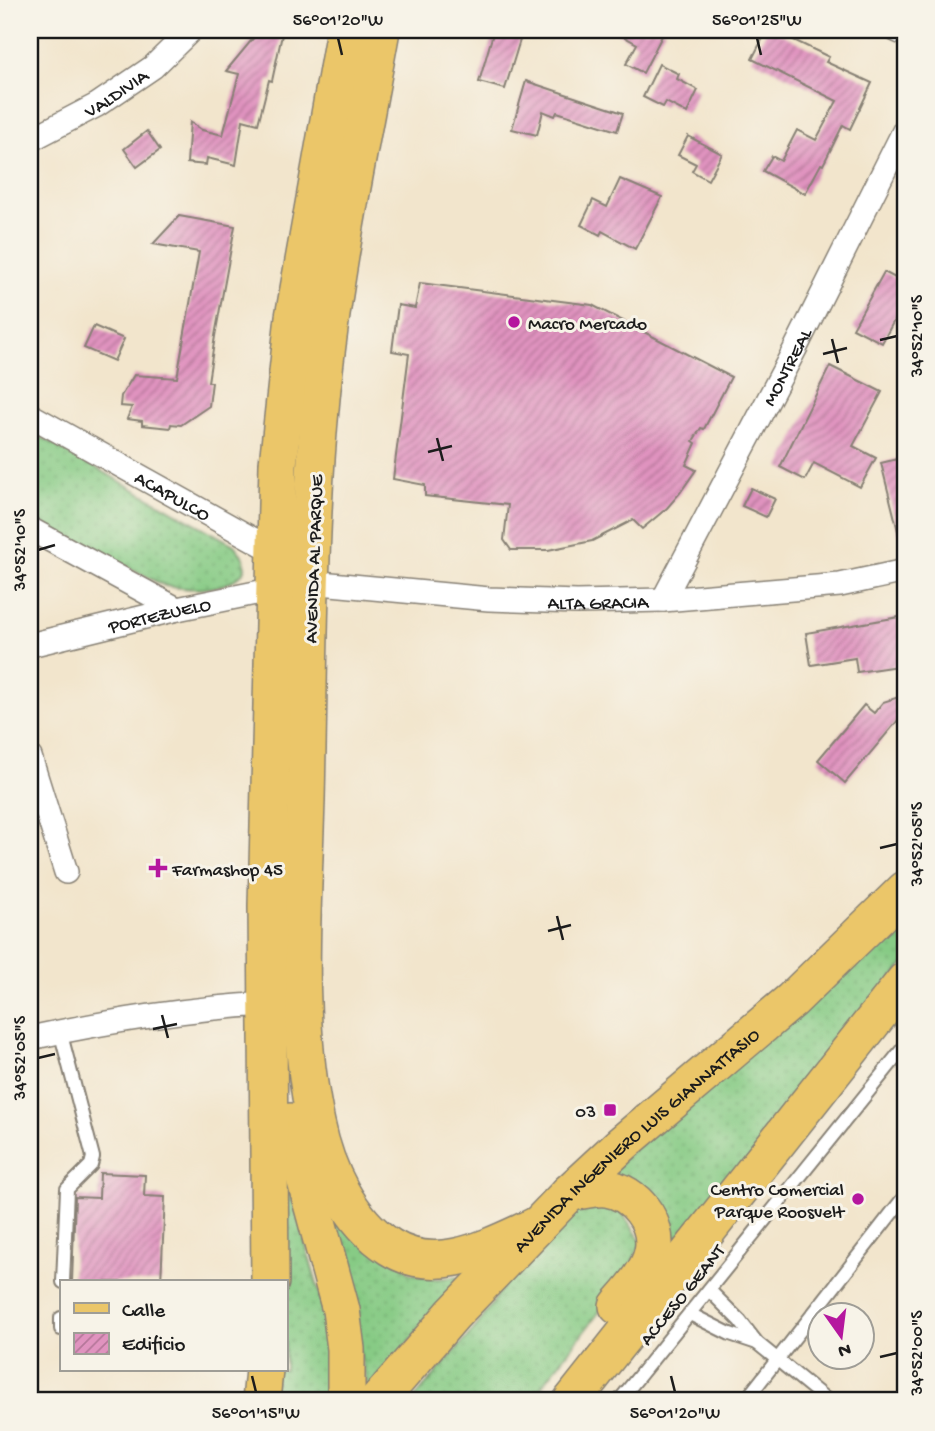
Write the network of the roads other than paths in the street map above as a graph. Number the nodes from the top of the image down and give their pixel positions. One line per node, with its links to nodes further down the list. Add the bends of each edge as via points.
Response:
1 (191, 30): 7 (street, VALDIVIA, via 153,67 97,105)
2 (345, 30): 10 (main road, AVENIDA AL PARQUE, via 294,317 278,464)
3 (381, 30): 12 (main road, AVENIDA AL PARQUE, via 340,251)
4 (896, 30): 5 (street)
5 (905, 34)
6 (905, 129): 13 (street, MONTREAL)
7 (30, 140)
8 (30, 415): 10 (street, ACAPULCO)
9 (30, 529): 14 (street)
10 (276, 551): 12 (main road, AVENIDA AL PARQUE)
11 (905, 571): 13 (street, ALTA GRACIA, via 840,585)
12 (292, 587): 13 (street, ALTA GRACIA, via 489,599); 14 (street, PORTEZUELO); 20 (main road, AVENIDA AL PARQUE, via 269,797); 26 (main road, AVENIDA AL PARQUE, via 302,1004 310,1094 334,1181 369,1230 391,1248 413,1257 457,1258)
13 (663, 600)
14 (177, 609): 15 (street, PORTEZUELO)
15 (30, 645)
16 (30, 757): 17 (street)
17 (65, 872)
18 (905, 890): 24 (main road, AVENIDA INGENIERO LUIS GIANNATTASIO, via 792,1000)
19 (905, 981): 40 (main road)
20 (268, 1003): 21 (street, via 122,1018); 29 (main road); 36 (main road, via 281,1086 341,1310)
21 (60, 1031): 22 (street); 28 (lane, via 93,1157 67,1189)
22 (30, 1038)
23 (905, 1046): 30 (lane, ACCESO GEANT)
24 (569, 1193): 26 (main road, AVENIDA INGENIERO LUIS GIANNATTASIO); 39 (main road, via 592,1188 621,1192 649,1220 653,1251 632,1290)
25 (905, 1196): 33 (lane)
26 (536, 1226): 27 (main road, AVENIDA INGENIERO LUIS GIANNATTASIO)
27 (501, 1264): 37 (main road, AVENIDA INGENIERO LUIS GIANNATTASIO); 38 (main road, via 470,1322)
28 (63, 1280)
29 (270, 1280)
30 (709, 1290): 31 (lane, ACCESO GEANT); 32 (lane)
31 (690, 1314): 32 (lane); 41 (lane, ACCESO GEANT)
32 (757, 1343): 33 (lane)
33 (778, 1360): 42 (lane); 43 (lane)
34 (264, 1372): 35 (main road)
35 (261, 1401)
36 (345, 1401)
37 (378, 1401)
38 (403, 1401)
39 (545, 1401)
40 (572, 1401)
41 (619, 1401)
42 (746, 1401)
43 (828, 1401)

